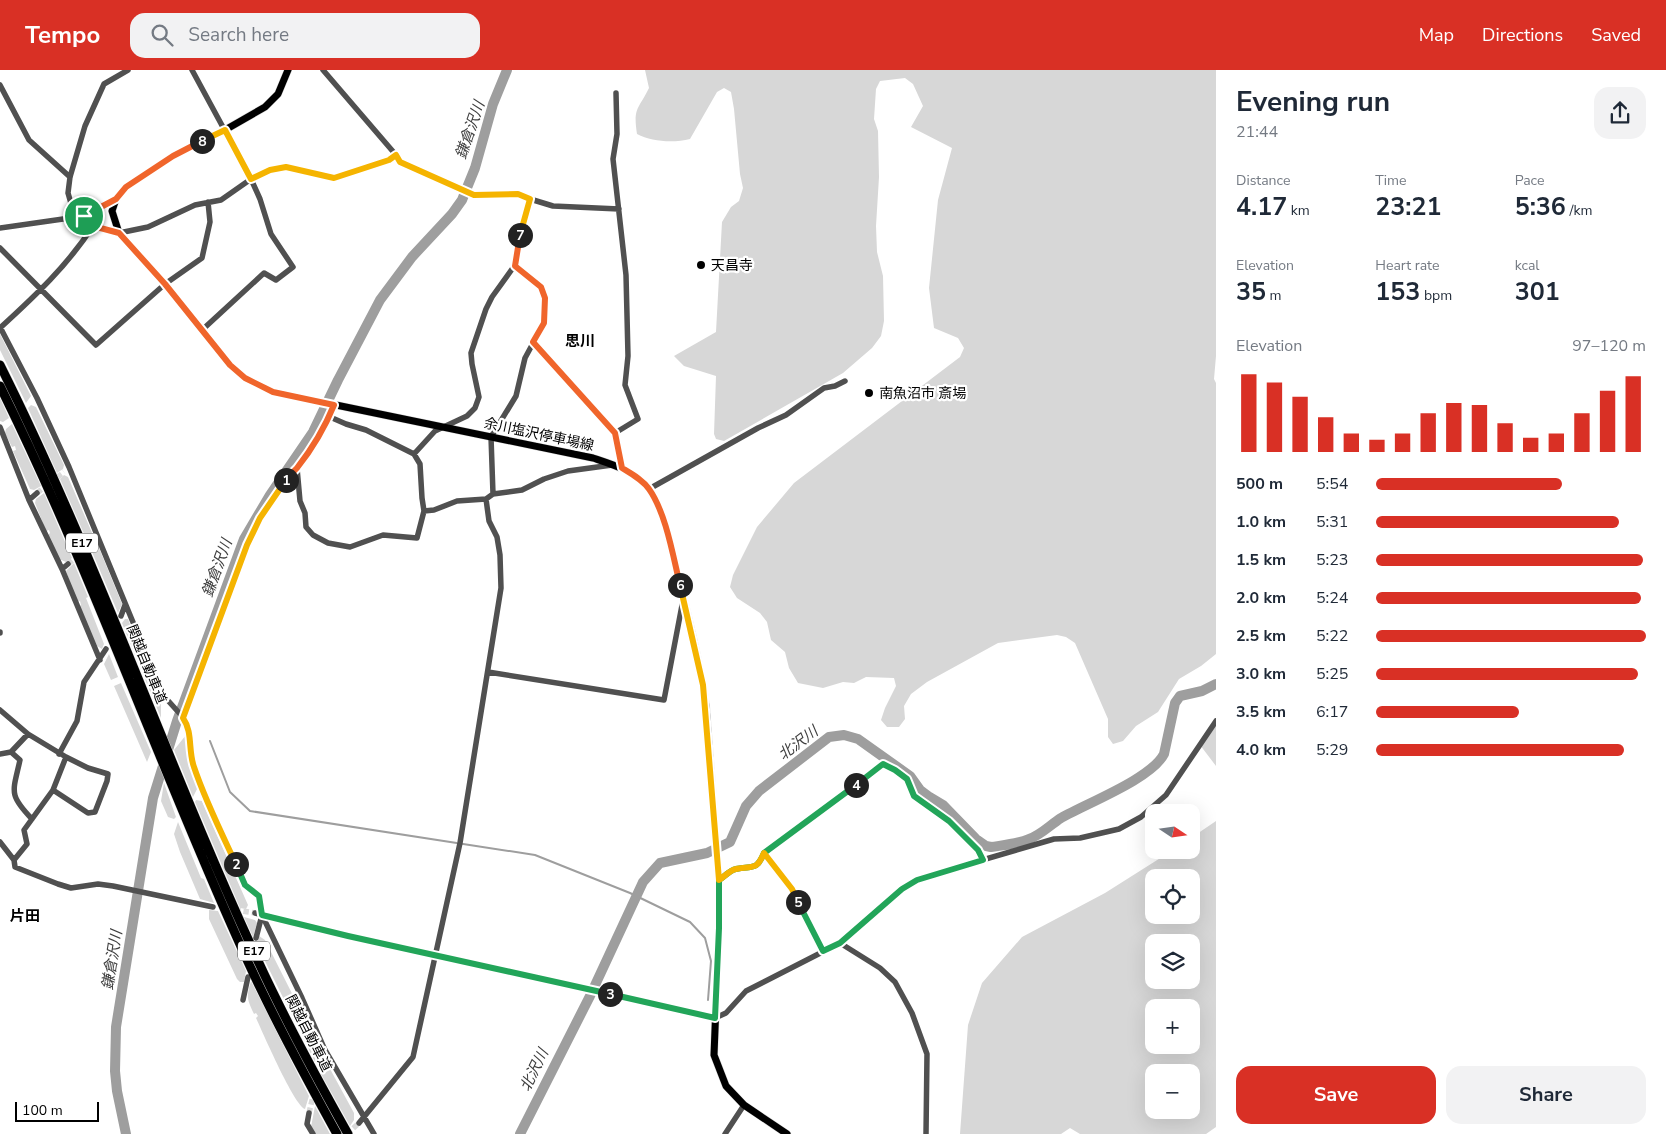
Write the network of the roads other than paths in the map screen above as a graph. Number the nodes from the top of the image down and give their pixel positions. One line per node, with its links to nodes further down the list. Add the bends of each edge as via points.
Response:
1 (128, 70): 9 (street, via 104,84 85,126)
2 (192, 70): 7 (street)
3 (288, 70): 7 (main road, via 278,94 265,107)
4 (323, 70): 8 (street)
5 (0, 85): 9 (street, via 29,140)
6 (616, 93): 14 (street, via 617,134 613,159)
7 (225, 130): 10 (street); 11 (main road, via 173,156 126,187)
8 (396, 155): 10 (street, via 334,178 286,167); 12 (street, via 400,162 474,195 518,194)
9 (70, 177): 16 (street, via 68,193)
10 (251, 179): 13 (street, via 221,200); 25 (street, via 271,234 293,267 276,280 264,273)
11 (116, 199): 15 (street); 19 (main road, 余川塩沢停車場線, via 112,211)
12 (530, 199): 14 (street, via 554,206); 21 (street)
13 (208, 202): 19 (street, via 148,227); 22 (street, via 210,222 202,258)
14 (619, 208): 34 (street, via 626,275 628,356 625,385 638,419)
15 (84, 216): 16 (street); 17 (street)
16 (75, 217): 18 (street)
17 (93, 226): 19 (street); 23 (street, via 78,249)
18 (0, 228)
19 (119, 233): 22 (main road, 余川塩沢停車場線)
20 (0, 248): 23 (street)
21 (515, 266): 26 (street, via 541,287 545,298 544,323); 33 (street, via 486,309 472,353 479,398 475,408 467,416)
22 (165, 284): 23 (street, via 96,345); 25 (main road, 余川塩沢停車場線)
23 (42, 290): 24 (street)
24 (0, 327): 38 (street)
25 (201, 331): 30 (main road, 余川塩沢停車場線, via 245,378 273,392)
26 (533, 342): 34 (street); 35 (street, via 525,358 516,396)
27 (0, 365): 91 (highway, 関越自動車道 / E17, via 60,492 172,763 266,978)
28 (846, 381): 42 (street, via 824,388 786,415)
29 (0, 386): 90 (highway, 関越自動車道 / E17, via 65,525 248,963)
30 (334, 405): 31 (street); 33 (main road, 余川塩沢停車場線)
31 (330, 417): 36 (street, via 366,430); 39 (street)
32 (0, 427): 46 (street)
33 (442, 428): 35 (main road, 余川塩沢停車場線); 36 (street, via 435,431)
34 (615, 433): 40 (street)
35 (491, 437): 37 (main road, 余川塩沢停車場線); 44 (street)
36 (414, 454): 47 (street, via 420,464)
37 (614, 465): 40 (main road, 余川塩沢停車場線); 44 (street, via 568,471 522,490)
38 (69, 467): 41 (street); 48 (street)
39 (297, 468): 47 (street, via 306,527 328,543 350,547 383,535 417,538); 59 (street, via 274,496 252,534)
40 (622, 468): 42 (main road, 余川塩沢停車場線)
41 (64, 472)
42 (649, 489): 52 (main road, 余川塩沢停車場線, via 663,518)
43 (37, 494): 46 (street)
44 (493, 494): 45 (street)
45 (486, 499): 47 (street, via 457,501); 57 (street, via 488,521 497,537 501,588)
46 (30, 500): 51 (street)
47 (424, 511)
48 (98, 538): 49 (street); 53 (street)
49 (92, 543)
50 (68, 564): 51 (street)
51 (62, 569): 56 (street)
52 (684, 596): 57 (street, via 664,700); 72 (main road, 余川塩沢停車場線, via 703,685)
53 (125, 605): 54 (street); 59 (street, via 163,695)
54 (120, 616)
55 (106, 649): 56 (street)
56 (100, 660): 64 (street, via 84,682 77,721)
57 (488, 672): 79 (street, via 460,843)
58 (0, 710): 61 (street)
59 (182, 717): 75 (street, via 188,725 193,765 203,791 245,885 259,896)
60 (1216, 721): 71 (street, via 1166,796 1142,817 1119,829 1080,838 1054,839)
61 (28, 734): 62 (street); 64 (street)
62 (11, 752): 63 (street); 67 (street, via 20,760 13,791 18,805)
63 (0, 754)
64 (59, 754): 65 (street)
65 (66, 757): 66 (street); 66 (street, via 108,774 95,812 88,813)
66 (53, 790): 67 (street)
67 (32, 819): 70 (street, via 24,830 27,844)
68 (0, 843): 70 (street)
69 (764, 853): 71 (street, via 883,764 907,779 914,796 949,821 978,850); 72 (street, via 760,863 752,868 734,869); 78 (street, via 792,889)
70 (14, 860): 73 (street, via 15,867 71,888 98,884)
71 (983, 860): 77 (street, via 917,880 902,889)
72 (719, 880): 82 (main road, 余川塩沢停車場線)
73 (213, 907)
74 (255, 913): 75 (street)
75 (262, 915): 76 (street); 79 (street); 83 (street)
76 (256, 938)
77 (840, 943): 78 (street); 95 (street, via 880,968 895,982 912,1013 927,1054)
78 (823, 951): 82 (street, via 746,991 726,1013)
79 (436, 955): 82 (street); 87 (street, via 413,1057)
80 (248, 977): 81 (street)
81 (243, 1000)
82 (715, 1018): 85 (main road, 余川塩沢停車場線, via 714,1055 726,1086)
83 (325, 1050): 84 (street); 87 (street)
84 (323, 1058)
85 (744, 1105): 93 (street); 94 (main road, 余川塩沢停車場線)
86 (309, 1113): 89 (street, via 307,1124)
87 (364, 1117): 88 (street); 92 (street)
88 (359, 1122)
89 (313, 1134)
90 (337, 1134)
91 (348, 1134)
92 (374, 1134)
93 (725, 1134)
94 (787, 1134)
95 (926, 1134)

